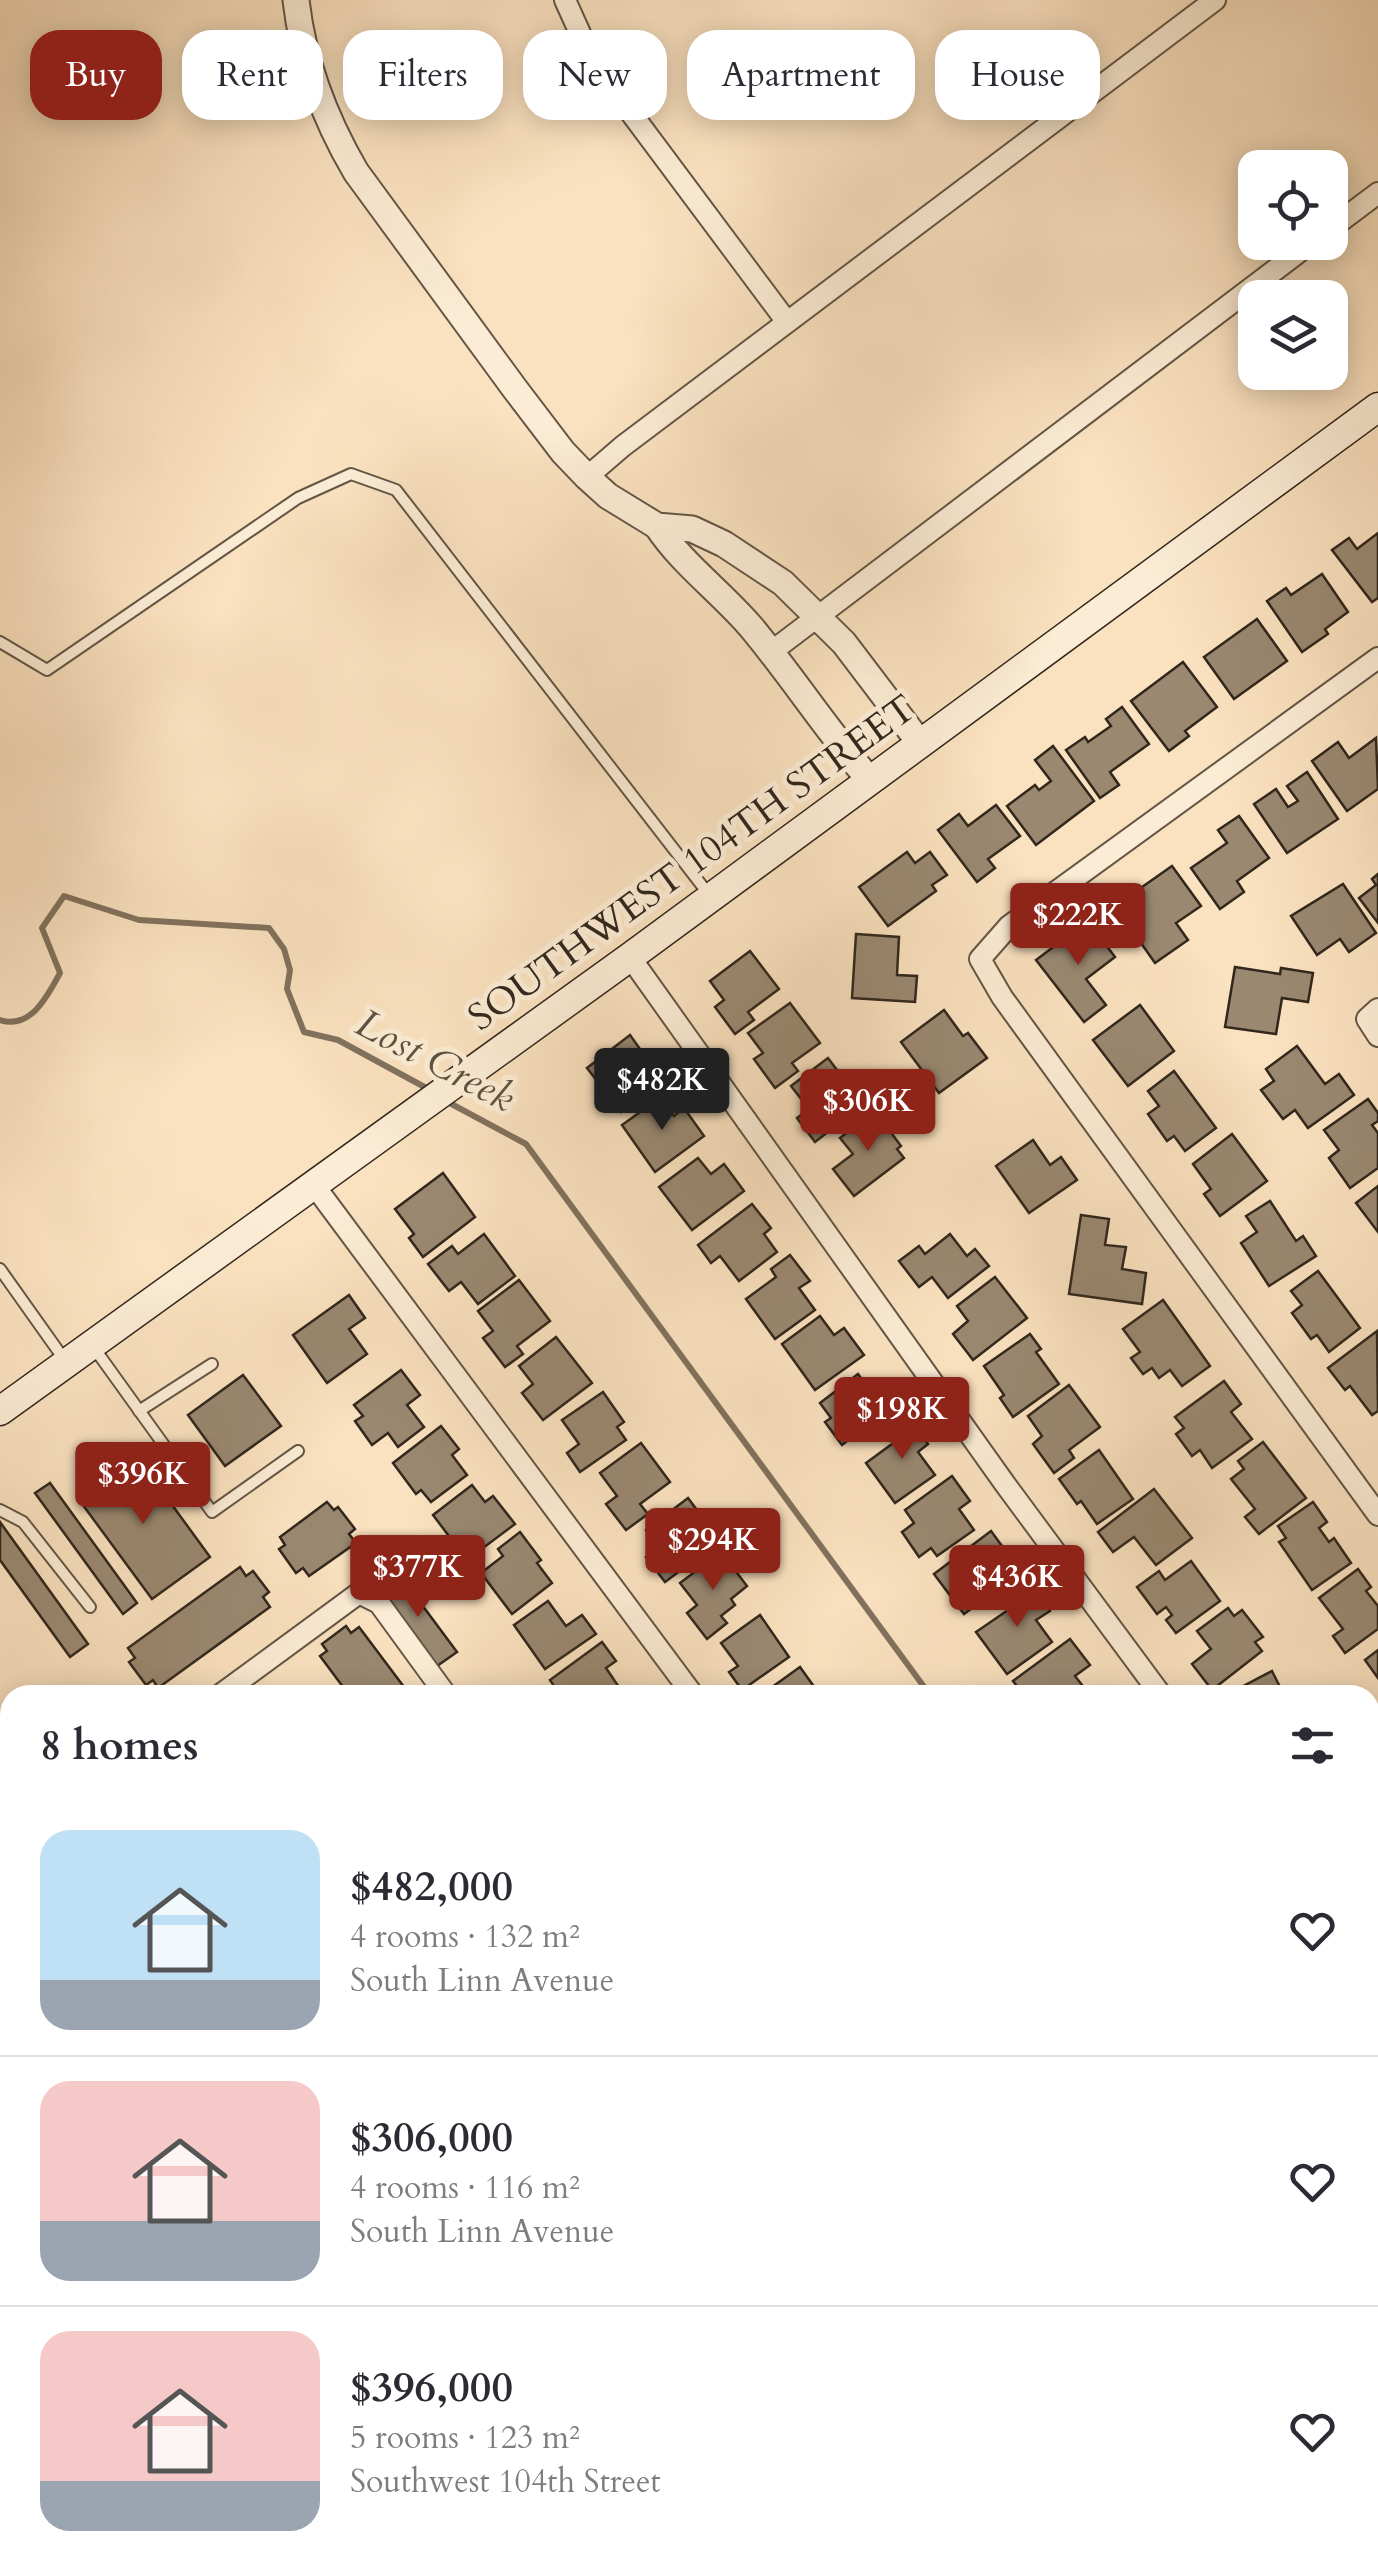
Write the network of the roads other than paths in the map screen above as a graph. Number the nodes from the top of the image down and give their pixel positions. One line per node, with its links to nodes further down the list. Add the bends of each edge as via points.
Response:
1 (296, 0): 9 (street, via 313,79 356,172)
2 (565, 0): 7 (street, via 594,62)
3 (1214, 0): 7 (street)
4 (1378, 193): 5 (street)
5 (1348, 216)
6 (1288, 260): 11 (street)
7 (787, 322): 9 (street)
8 (1378, 408): 15 (main road, SOUTHWEST 104TH STREET)
9 (587, 477): 10 (street)
10 (656, 526): 11 (street, via 692,529 724,544); 13 (street)
11 (817, 615): 13 (street); 15 (street)
12 (0, 642): 17 (lane, via 47,670 298,498 351,474 396,490)
13 (770, 652): 16 (street)
14 (1378, 658): 30 (street, via 1008,926 980,959)
15 (920, 743): 16 (main road, SOUTHWEST 104TH STREET)
16 (869, 779): 17 (main road, SOUTHWEST 104TH STREET)
17 (710, 897): 18 (main road, SOUTHWEST 104TH STREET)
18 (630, 957): 19 (main road, SOUTHWEST 104TH STREET); 35 (street)
19 (314, 1185): 23 (main road, SOUTHWEST 104TH STREET); 34 (street)
20 (0, 1269): 21 (lane)
21 (14, 1288): 22 (lane); 24 (lane)
22 (0, 1298)
23 (91, 1344): 24 (main road, SOUTHWEST 104TH STREET); 27 (lane)
24 (66, 1363): 26 (main road, SOUTHWEST 104TH STREET)
25 (212, 1364): 27 (lane)
26 (0, 1411)
27 (139, 1411): 28 (lane, via 212,1512)
28 (298, 1451)
29 (0, 1510): 31 (lane, via 23,1522)
30 (1378, 1516)
31 (90, 1608)
32 (234, 1685): 33 (street, via 360,1593 379,1603)
33 (439, 1685)
34 (686, 1685)
35 (1153, 1685)

